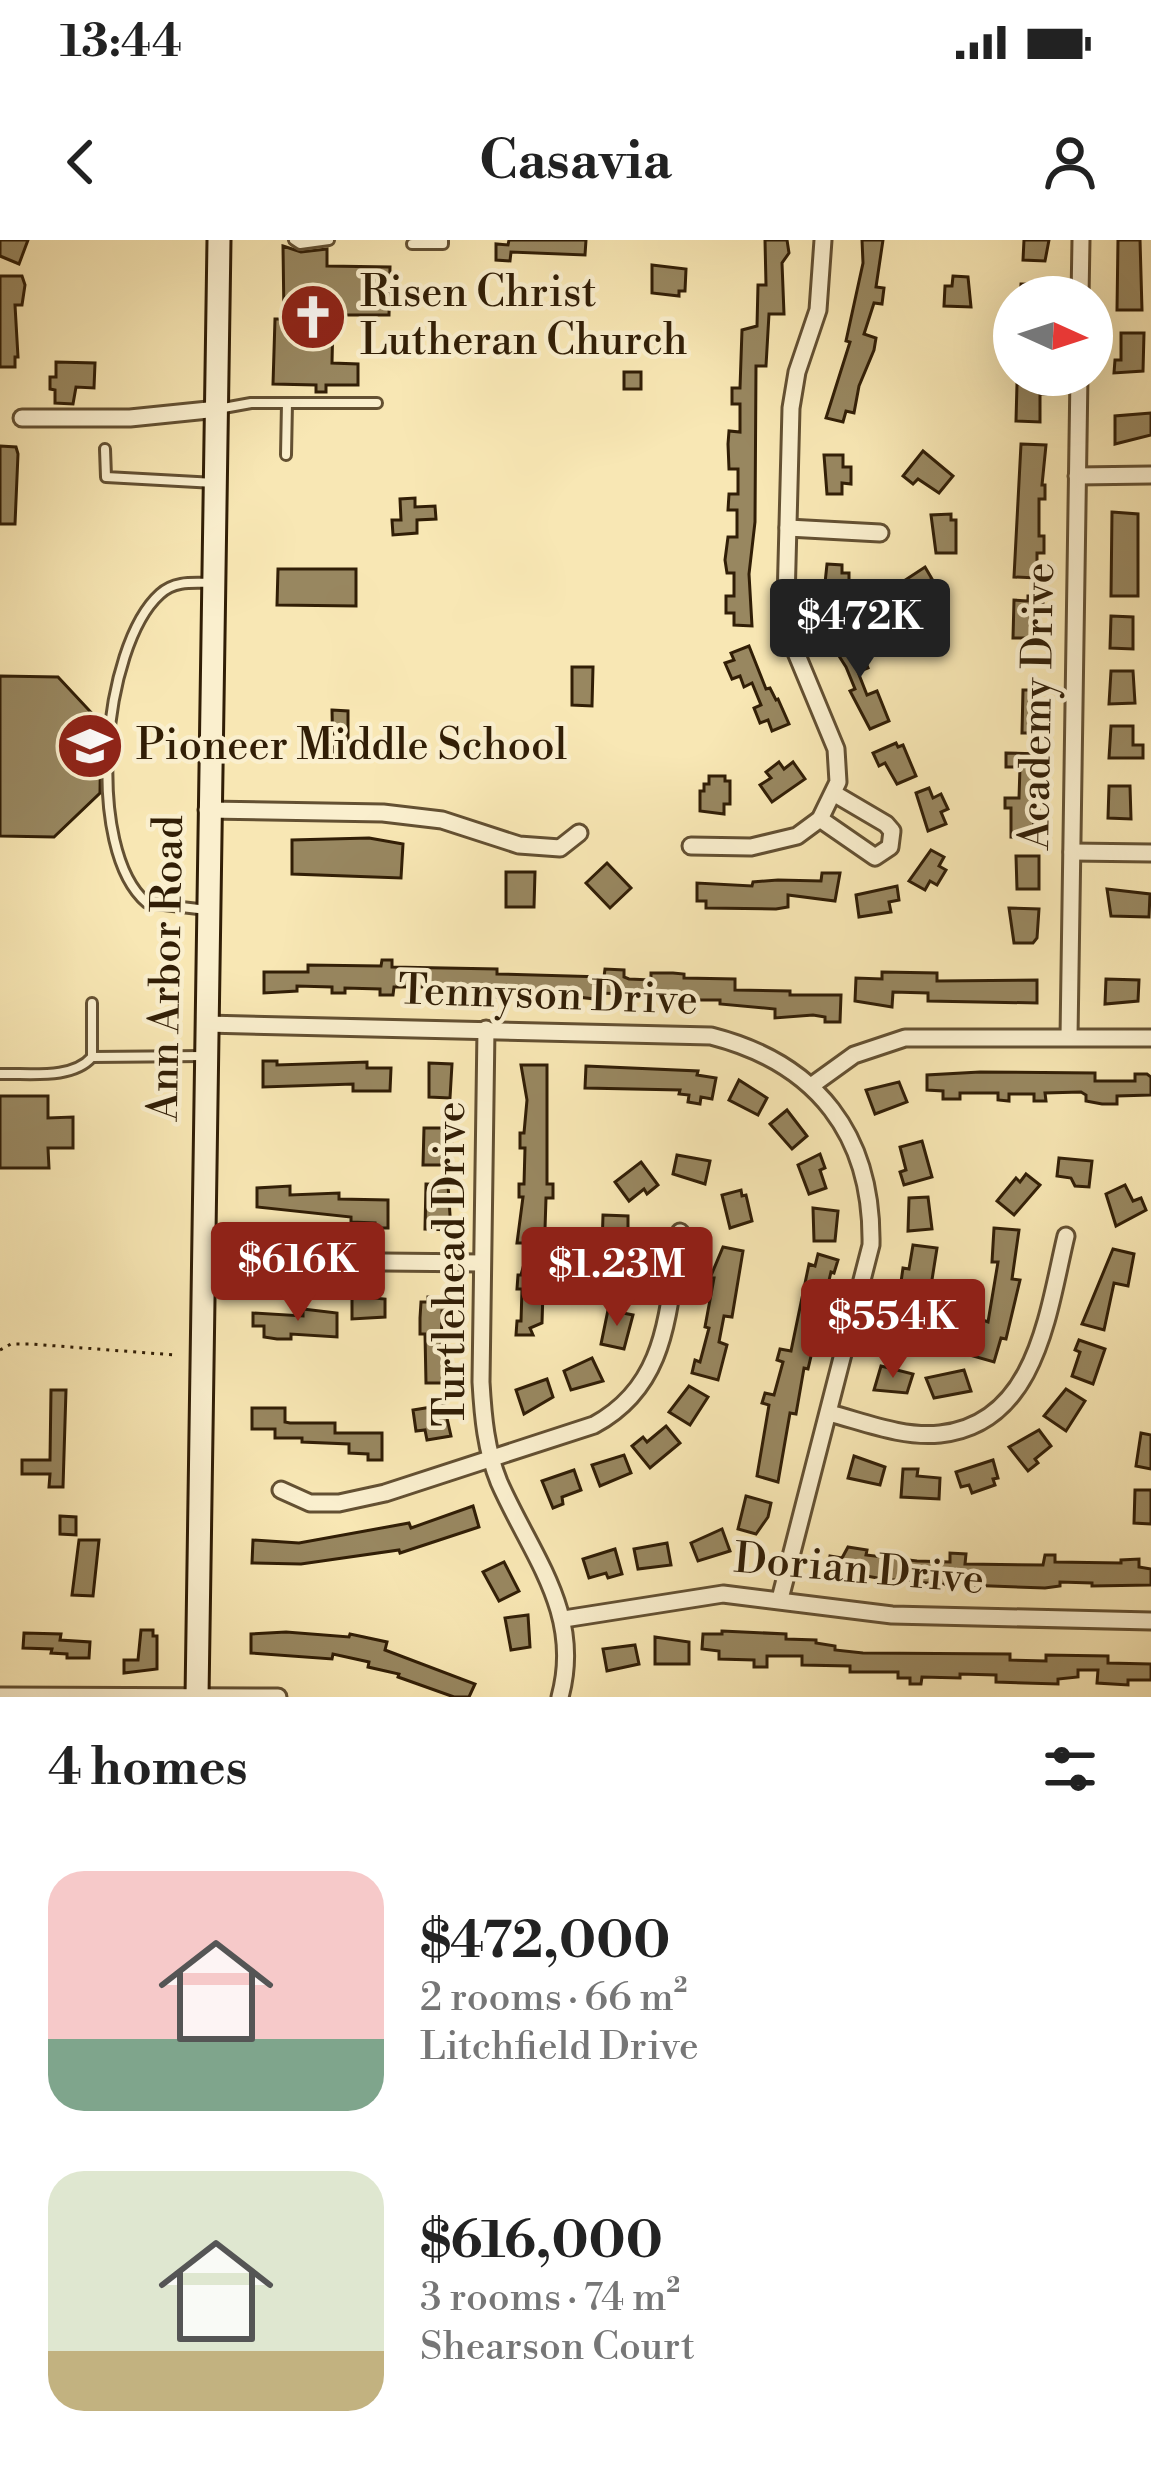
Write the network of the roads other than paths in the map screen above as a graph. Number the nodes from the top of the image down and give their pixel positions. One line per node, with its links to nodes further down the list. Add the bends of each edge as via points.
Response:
1 (219, 240): 12 (main road, Ann Arbor Road)
2 (294, 240): 3 (lane)
3 (329, 240)
4 (443, 240): 7 (lane)
5 (823, 240): 19 (street, via 818,310 790,408)
6 (1081, 240): 8 (street)
7 (412, 244)
8 (1080, 276)
9 (1079, 396): 17 (street, Academy Drive)
10 (287, 403): 11 (lane); 12 (lane); 15 (lane)
11 (377, 403)
12 (218, 409): 13 (street); 18 (main road, Ann Arbor Road)
13 (22, 418)
14 (105, 449): 18 (lane, via 106,477)
15 (286, 455)
16 (1151, 475): 17 (street)
17 (1077, 476): 27 (street, Academy Drive)
18 (216, 484): 21 (main road, Ann Arbor Road)
19 (788, 527): 20 (street); 22 (street, via 788,630 836,749)
20 (880, 533)
21 (214, 583): 23 (main road, Ann Arbor Road); 29 (lane, via 172,585 149,607 112,706 106,754 116,843 139,897)
22 (835, 794): 24 (street); 24 (street, via 886,824 890,847 875,857)
23 (207, 810): 25 (street, via 383,813 560,848); 29 (main road, Ann Arbor Road)
24 (820, 819): 26 (street, via 770,845)
25 (579, 833)
26 (691, 846)
27 (1072, 851): 28 (street); 33 (street, Academy Drive)
28 (1151, 853)
29 (207, 910): 31 (main road, Ann Arbor Road)
30 (92, 1003): 36 (lane)
31 (206, 1024): 32 (street, Tennyson Drive); 35 (main road, Ann Arbor Road)
32 (486, 1029): 38 (street, Tennyson Drive, via 711,1036 762,1052); 42 (street, Turtlehead Drive)
33 (1069, 1037): 34 (street); 38 (street, via 905,1039 854,1055)
34 (1151, 1039)
35 (206, 1056): 36 (lane); 50 (main road, Ann Arbor Road)
36 (92, 1057): 37 (lane, via 60,1072)
37 (0, 1074)
38 (811, 1086): 43 (street, Tennyson Drive, via 851,1140 872,1218 867,1271)
39 (680, 1232): 44 (street, via 660,1345 637,1393 594,1425)
40 (1066, 1236): 43 (street, via 1038,1349 1000,1408 940,1434)
41 (286, 1261): 42 (street)
42 (482, 1263): 44 (street, Turtlehead Drive, via 481,1382)
43 (830, 1413): 46 (street, Tennyson Drive)
44 (491, 1459): 45 (street, via 338,1503); 47 (street, Turtlehead Drive)
45 (281, 1490)
46 (780, 1599): 47 (street, Dorian Drive, via 703,1595); 48 (street, Dorian Drive, via 892,1615)
47 (564, 1619): 52 (street, Turtlehead Drive)
48 (1151, 1621)
49 (0, 1696): 50 (street)
50 (196, 1696): 51 (street)
51 (278, 1697)
52 (560, 1697)

